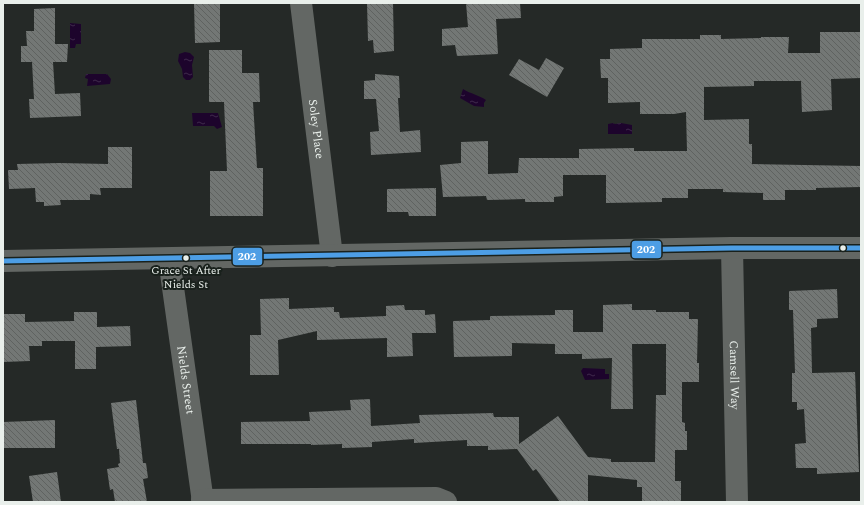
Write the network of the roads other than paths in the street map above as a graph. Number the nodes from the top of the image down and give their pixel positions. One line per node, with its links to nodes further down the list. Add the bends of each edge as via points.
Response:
1 (301, 3): 4 (street, Soley Place)
2 (732, 248): 3 (street); 4 (street); 9 (street, Camsell Way)
3 (861, 248)
4 (332, 256): 5 (street)
5 (169, 259): 6 (street); 7 (street, Nields Street)
6 (3, 261)
7 (203, 501): 8 (street, via 436,498)
8 (446, 502)
9 (738, 502)

